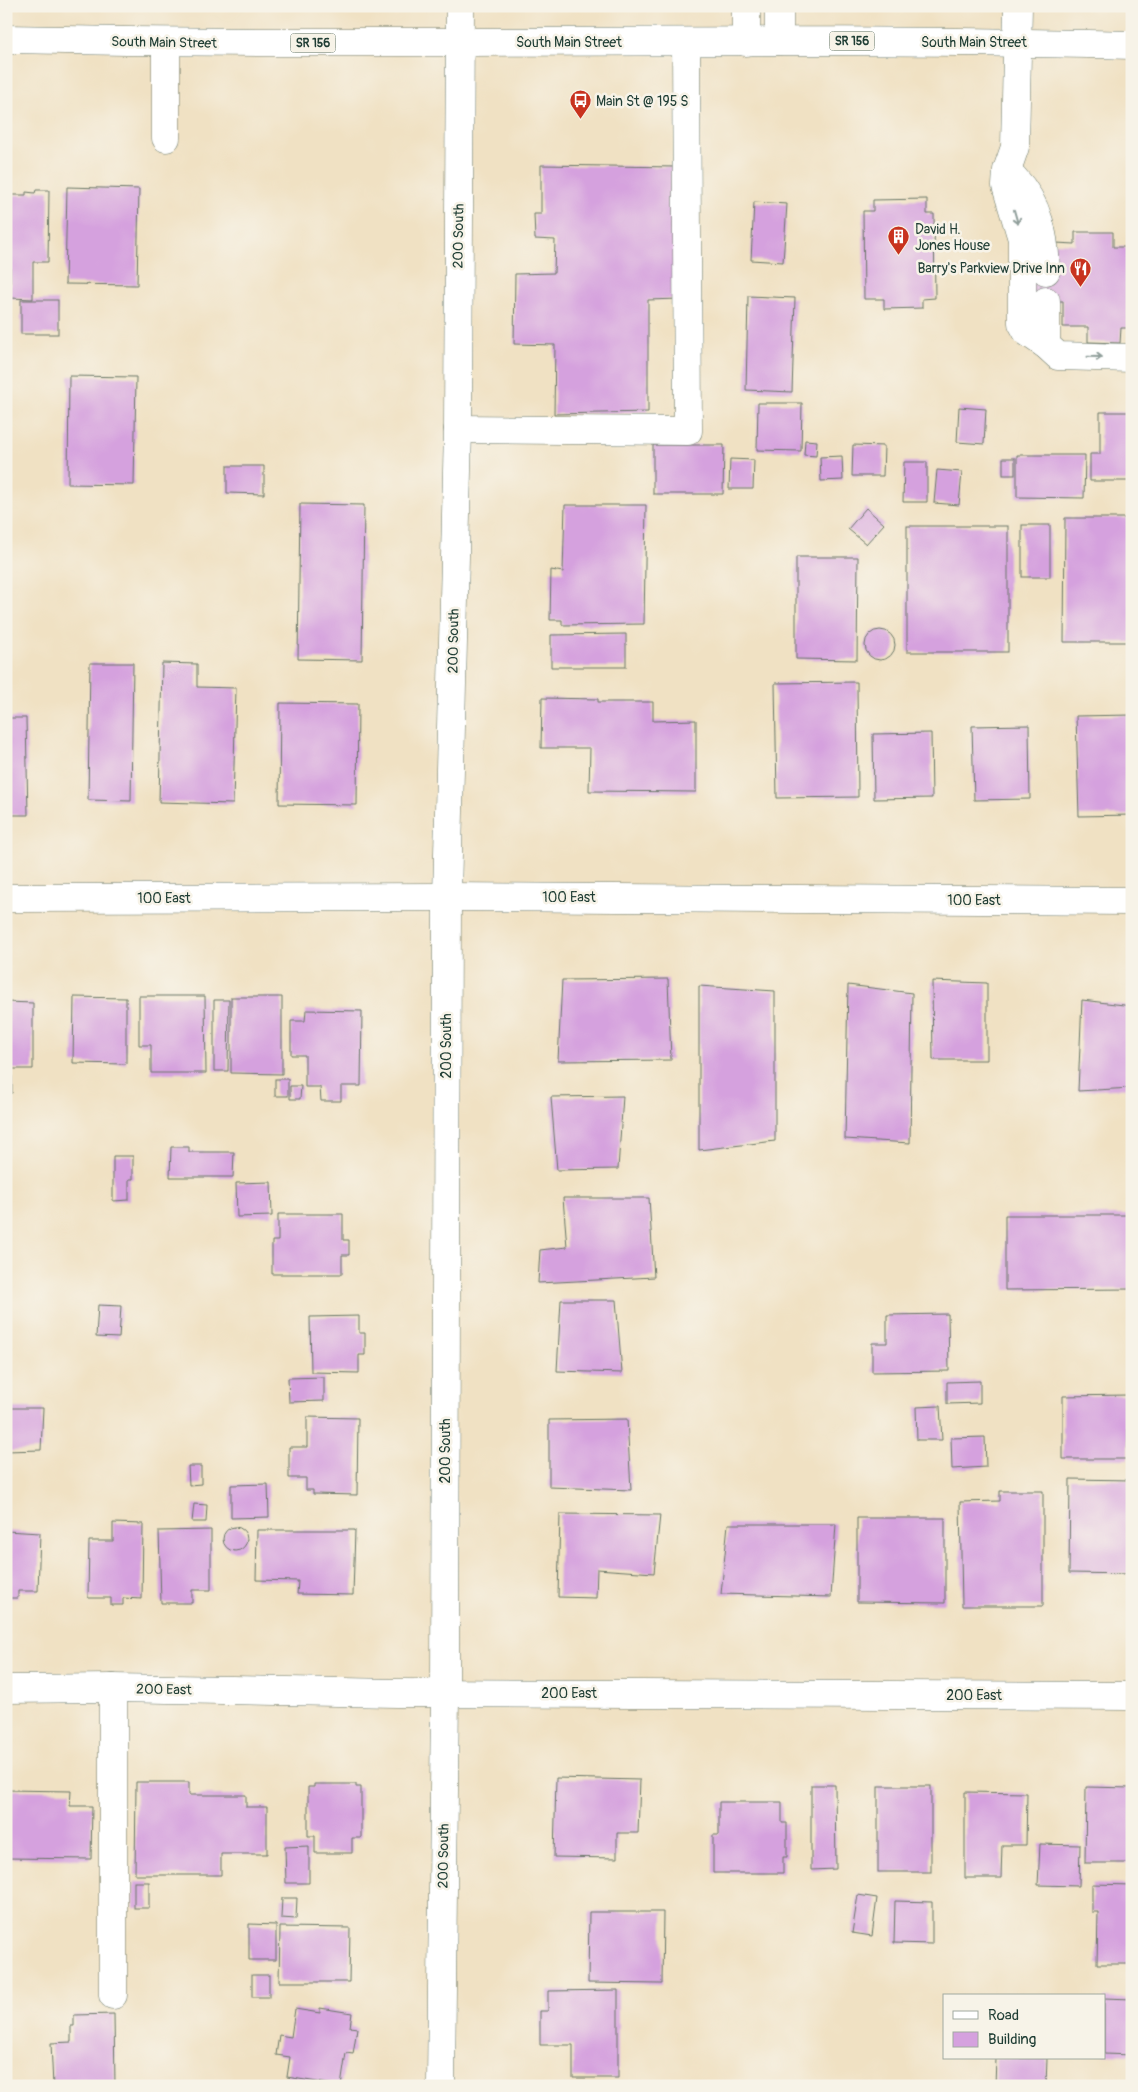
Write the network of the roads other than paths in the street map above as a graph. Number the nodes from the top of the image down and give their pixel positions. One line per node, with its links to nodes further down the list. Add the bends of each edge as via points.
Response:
1 (460, 6): 7 (street, 200 South)
2 (746, 6): 9 (street)
3 (779, 6): 6 (street)
4 (1018, 6): 10 (street)
5 (6, 39): 11 (street, South Main Street / SR 156)
6 (779, 41): 9 (street, South Main Street / SR 156); 10 (street, South Main Street / SR 156)
7 (460, 42): 8 (street, South Main Street / SR 156); 11 (street, South Main Street / SR 156); 19 (street, 200 South)
8 (686, 42): 9 (street, South Main Street / SR 156); 19 (street, via 688,431)
9 (746, 42)
10 (1018, 42): 12 (street, South Main Street / SR 156); 14 (street)
11 (166, 43): 13 (street)
12 (1132, 45)
13 (166, 138)
14 (1011, 158): 15 (street, via 1044,234); 17 (street, one-way to 17, via 1006,186 1022,239 1022,323 1027,332)
15 (1046, 271)
16 (1046, 301): 17 (street)
17 (1046, 345): 18 (street, one-way to 18, via 1058,356)
18 (1132, 358)
19 (458, 429): 20 (street, 200 South)
20 (447, 897): 21 (street, 100 East); 22 (street, 100 East); 25 (street, 200 South)
21 (6, 898)
22 (1132, 901)
23 (113, 1688): 24 (street, 200 East); 25 (street, 200 East); 27 (street)
24 (6, 1689)
25 (445, 1693): 26 (street, 200 East); 28 (street, 200 South)
26 (1132, 1696)
27 (112, 1994)
28 (441, 2086)

